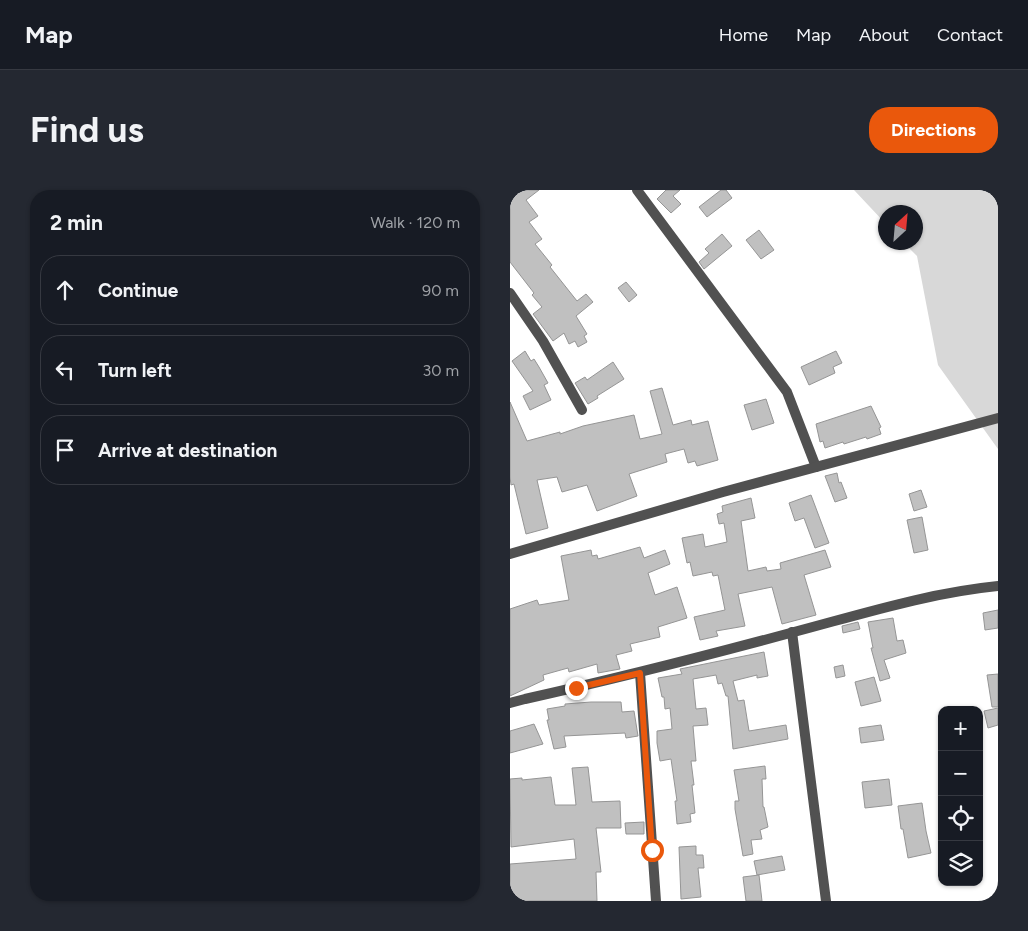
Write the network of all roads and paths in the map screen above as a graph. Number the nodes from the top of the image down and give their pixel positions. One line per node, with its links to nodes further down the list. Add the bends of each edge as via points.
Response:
1 (637, 190): 5 (street, via 787,392)
2 (510, 293): 3 (street, via 543,340)
3 (582, 410)
4 (998, 418): 5 (street)
5 (816, 467): 6 (street)
6 (510, 554)
7 (998, 586): 8 (street, via 911,600)
8 (792, 632): 9 (street); 12 (street)
9 (640, 673): 10 (street); 11 (street)
10 (510, 703)
11 (656, 901)
12 (826, 901)

